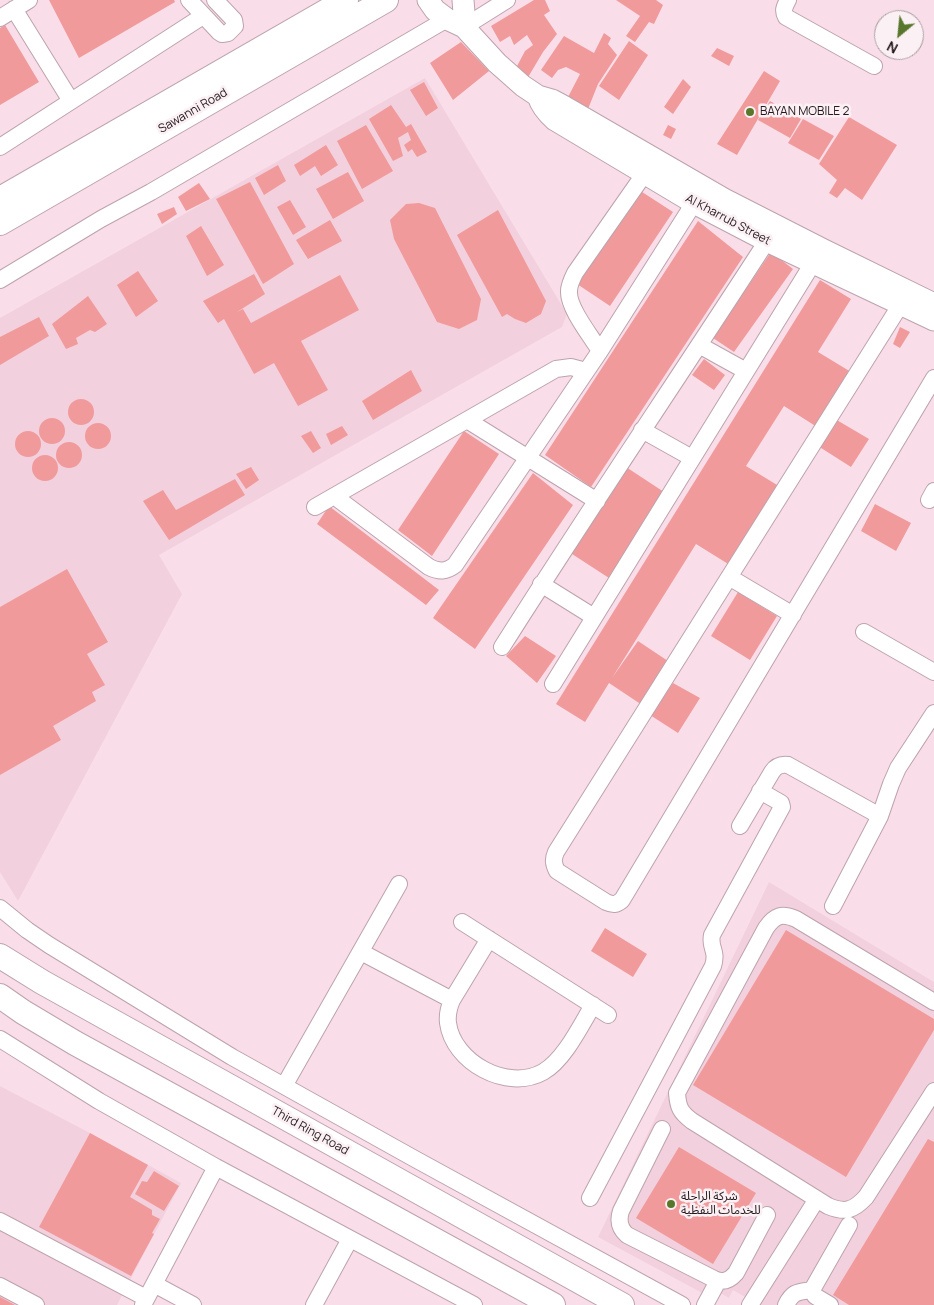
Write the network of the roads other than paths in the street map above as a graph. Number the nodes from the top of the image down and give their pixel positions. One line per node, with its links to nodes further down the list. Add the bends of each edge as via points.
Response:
1 (29, 0): 10 (street)
2 (189, 0): 11 (street)
3 (215, 0): 11 (street, via 234,20 233,29 222,34)
4 (346, 0): 19 (highway, Sawanni Road)
5 (386, 0): 22 (highway, Sawanni Road)
6 (428, 0): 13 (main road, Al Kharrub Street)
7 (463, 0): 13 (main road, via 464,13)
8 (507, 0): 13 (street)
9 (788, 0): 14 (street, via 784,9 786,17)
10 (14, 9): 12 (street); 16 (street)
11 (203, 16): 16 (street)
12 (0, 18)
13 (455, 23): 15 (main road, Al Kharrub Street, via 496,63); 25 (street, via 101,219)
14 (874, 66)
15 (538, 96): 18 (main road, Al Kharrub Street, via 549,115); 21 (main road, Al Kharrub Street, via 566,107)
16 (71, 101): 17 (street)
17 (0, 147)
18 (645, 173): 20 (main road, Al Kharrub Street); 30 (street, via 570,281 569,300)
19 (0, 199)
20 (694, 203): 21 (main road, Al Kharrub Street); 30 (street)
21 (719, 206): 23 (main road, Al Kharrub Street); 27 (main road, Al Kharrub Street, via 822,249)
22 (0, 223)
23 (767, 241): 24 (main road, Al Kharrub Street); 29 (street)
24 (812, 263): 26 (main road, Al Kharrub Street); 32 (street)
25 (0, 280)
26 (900, 304): 28 (main road, Al Kharrub Street); 41 (street)
27 (934, 304)
28 (934, 320)
29 (699, 345): 32 (street); 35 (street)
30 (600, 350): 31 (street)
31 (586, 371): 34 (street, via 571,367 556,369); 36 (street)
32 (746, 371): 37 (street)
33 (934, 378): 43 (street)
34 (467, 420): 36 (street); 38 (street)
35 (642, 430): 37 (street); 39 (street)
36 (528, 457): 38 (street, via 455,565 443,571 429,567); 39 (street)
37 (692, 458): 44 (street)
38 (334, 496): 40 (street)
39 (597, 501): 42 (street)
40 (314, 507)
41 (729, 577): 43 (street); 43 (street, via 553,858 557,871 606,902 617,904 626,894)
42 (542, 584): 44 (street); 46 (street)
43 (793, 615)
44 (594, 617): 48 (street)
45 (864, 632): 47 (street)
46 (502, 647)
47 (934, 672)
48 (553, 684)
49 (934, 713): 51 (street, via 898,768)
50 (760, 792): 51 (street, via 775,767 788,765); 52 (street); 70 (street, via 782,807 712,935 715,956 710,971)
51 (880, 816): 54 (street)
52 (740, 826)
53 (399, 884): 58 (street)
54 (833, 906)
55 (0, 908): 66 (street, via 49,945)
56 (462, 922): 57 (street)
57 (489, 939): 61 (street); 63 (street)
58 (361, 952): 61 (street); 66 (street)
59 (0, 956): 86 (highway, Third Ring Road)
60 (0, 996): 85 (highway, via 75,1042)
61 (452, 1000): 63 (street, via 447,1021 460,1049 483,1070 512,1078 532,1076 554,1064)
62 (934, 1002): 71 (street, via 796,919 779,916 766,928 682,1082 677,1093 678,1104 692,1121)
63 (593, 1006): 64 (street)
64 (608, 1015)
65 (0, 1039): 69 (street, via 99,1101)
66 (284, 1086): 87 (street)
67 (934, 1091): 71 (street, via 858,1206 838,1210)
68 (662, 1129): 76 (street, via 621,1210 620,1227 627,1234)
69 (216, 1167): 75 (street); 77 (street)
70 (590, 1198)
71 (817, 1199): 89 (street)
72 (767, 1215): 76 (street, via 736,1273 728,1280)
73 (0, 1221): 80 (street)
74 (849, 1225): 79 (street)
75 (350, 1239): 83 (street); 84 (street)
76 (718, 1281): 88 (street)
77 (154, 1284): 80 (street); 82 (street)
78 (0, 1286): 81 (street)
79 (812, 1290): 90 (street, via 797,1292); 91 (street, via 815,1296)
80 (145, 1302)
81 (36, 1305)
82 (193, 1305)
83 (314, 1305)
84 (474, 1305)
85 (552, 1305)
86 (622, 1305)
87 (682, 1305)
88 (705, 1305)
89 (750, 1305)
90 (786, 1305)
91 (830, 1305)

